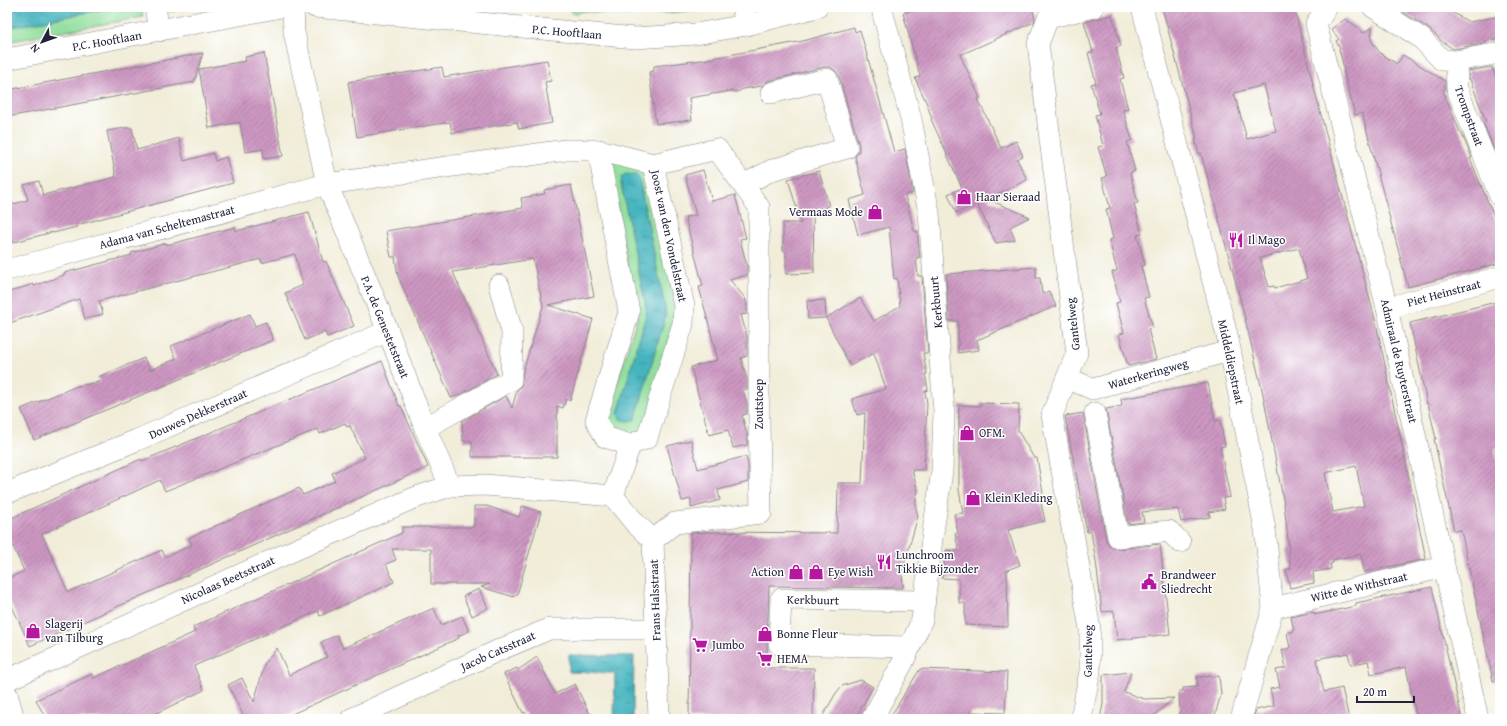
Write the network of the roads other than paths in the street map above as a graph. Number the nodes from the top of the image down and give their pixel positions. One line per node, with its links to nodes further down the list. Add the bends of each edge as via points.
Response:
1 (155, 7): 12 (street)
2 (280, 7): 12 (street, P.C. Hooftlaan)
3 (292, 7): 19 (street, P.A. de Genestetstraat, via 294,32)
4 (315, 7): 11 (street, P.C. Hooftlaan, via 635,38 696,34)
5 (817, 7): 11 (street, P.C. Hooftlaan)
6 (882, 7): 38 (street, Kerkbuurt, via 911,119 929,213 943,394 942,471)
7 (1093, 7): 28 (street, Gantelweg, via 1048,18 1038,44 1077,353)
8 (1142, 7): 27 (street, Middeldiepstraat)
9 (1327, 7): 25 (street, Admiraal de Ruyterstraat, via 1316,24)
10 (1373, 7): 15 (street, via 1421,38 1442,60)
11 (744, 16)
12 (159, 31): 14 (street, P.C. Hooftlaan)
13 (1500, 53): 15 (street)
14 (7, 59)
15 (1456, 61): 21 (street, Trompstraat, via 1458,89)
16 (771, 93): 20 (street, via 827,79 846,148 772,170)
17 (598, 150): 18 (street, Joost van den Vondelstraat); 19 (street, Joost van den Vondelstraat, via 566,150); 31 (street, via 629,312 596,420 604,437)
18 (654, 164): 20 (street, Zoutstoep, via 717,149); 31 (street, Joost van den Vondelstraat, via 684,306 683,324 647,438)
19 (327, 184): 22 (street, Adama van Scheltemastraat); 26 (street, P.A. de Genestetstraat)
20 (743, 185): 35 (street, Zoutstoep, via 760,207 761,513 675,523)
21 (1500, 196)
22 (7, 270)
23 (1500, 277): 25 (street, Piet Heinstraat)
24 (499, 285): 30 (street, via 512,332 511,380)
25 (1387, 308): 37 (street, Admiraal de Ruyterstraat)
26 (388, 331): 30 (street, P.A. de Genestetstraat); 33 (street, Douwes Dekkerstraat, via 137,440)
27 (1230, 351): 28 (street, Waterkeringweg, via 1093,389); 39 (street, Middeldiepstraat, via 1265,529)
28 (1068, 378): 48 (street, Gantelweg, via 1052,415 1090,629 1090,671)
29 (1095, 413): 36 (street, via 1118,537 1168,531)
30 (425, 428): 32 (street, P.A. de Genestetstraat)
31 (630, 446): 34 (street)
32 (450, 486): 34 (street, via 485,485); 42 (street, Nicolaas Beetsstraat, via 414,498 288,553)
33 (7, 493)
34 (613, 496): 35 (street)
35 (653, 540): 40 (street, Frans Halsstraat)
36 (1180, 542)
37 (1444, 567): 39 (street, Witte de Withstraat); 50 (street, Admiraal de Ruyterstraat)
38 (925, 602): 41 (street, Kerkbuurt, via 922,620); 41 (street, Kerkbuurt, via 782,599 779,644)
39 (1273, 608): 49 (street, Middeldiepstraat)
40 (656, 629): 45 (street, Jacob Catsstraat, via 550,629); 46 (street, Frans Halsstraat)
41 (910, 647): 47 (street, Kerkbuurt)
42 (7, 680)
43 (7, 694): 44 (street)
44 (14, 719)
45 (350, 719)
46 (659, 719)
47 (872, 719)
48 (1082, 719)
49 (1240, 719)
50 (1478, 719)

